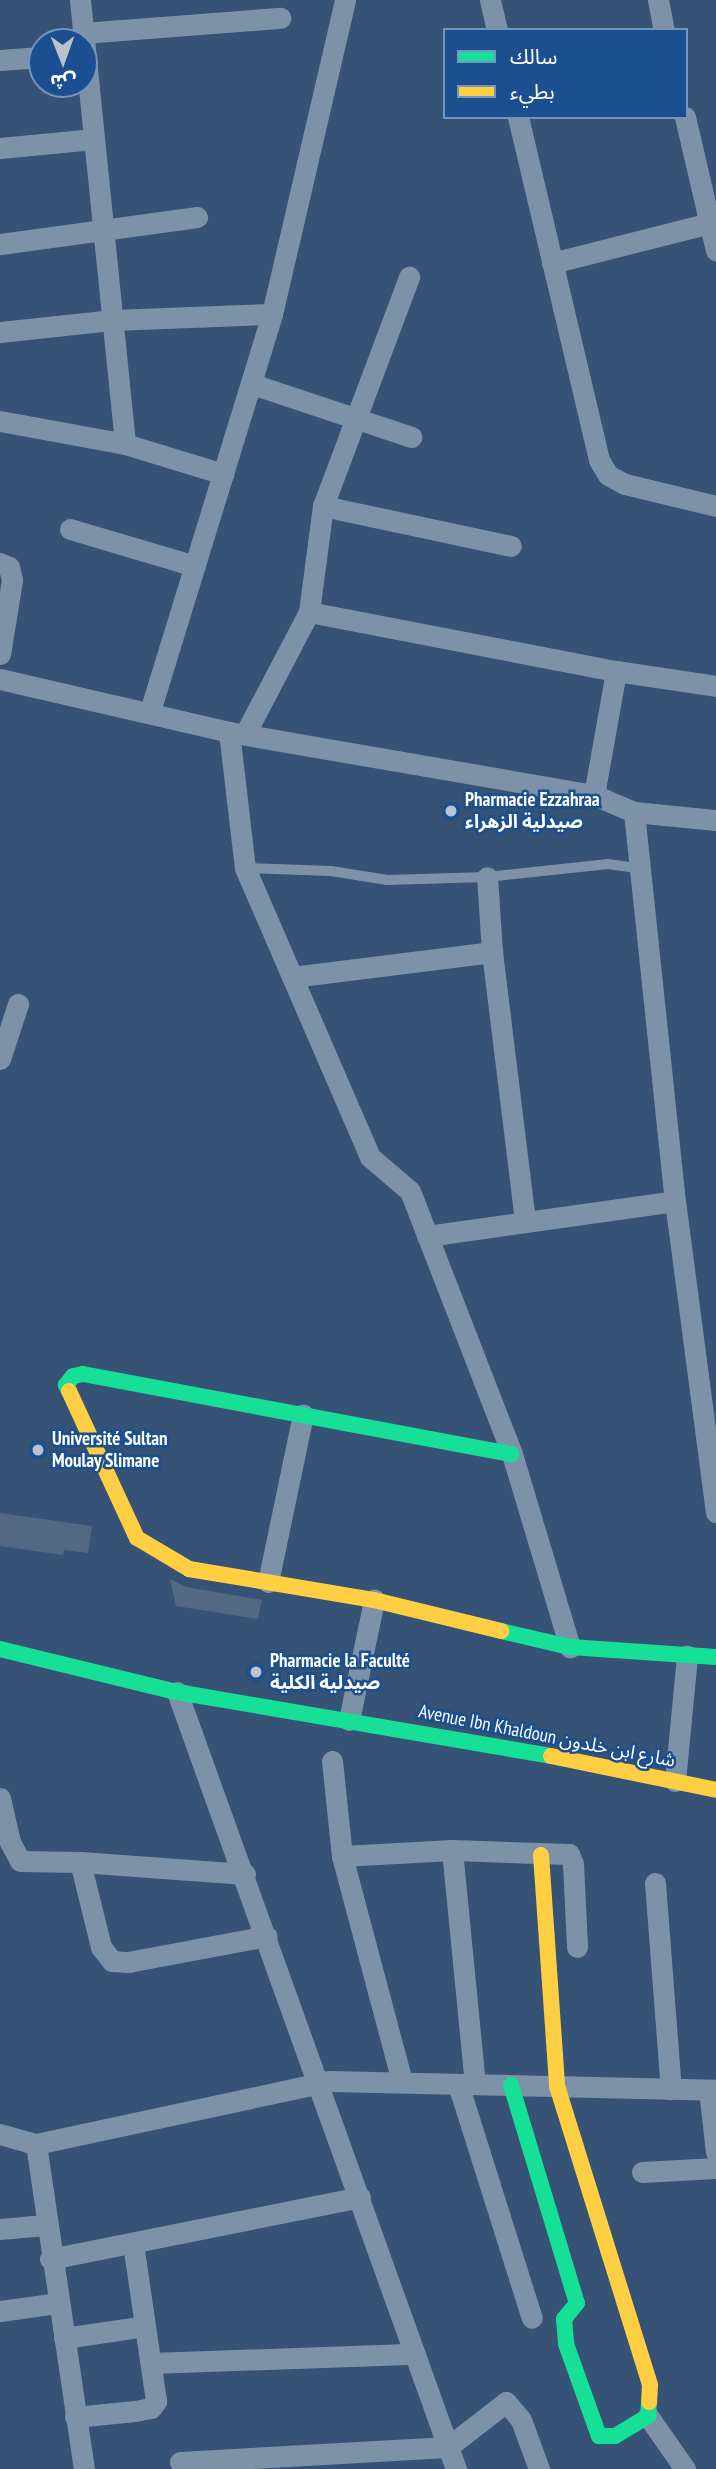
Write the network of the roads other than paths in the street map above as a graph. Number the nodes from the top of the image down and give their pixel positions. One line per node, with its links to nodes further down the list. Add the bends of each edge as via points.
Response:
1 (80, 0): 6 (street)
2 (345, 0): 24 (street)
3 (490, 0): 7 (street)
4 (657, 0): 8 (street)
5 (279, 18): 9 (street)
6 (82, 28)
7 (497, 28)
8 (664, 28)
9 (98, 44)
10 (28, 58): 11 (street)
11 (0, 60)
12 (90, 98): 15 (street)
13 (518, 119): 22 (street)
14 (685, 119): 18 (street)
15 (94, 139): 16 (street); 19 (street)
16 (0, 148)
17 (197, 217): 19 (street)
18 (710, 223): 21 (street); 22 (street)
19 (102, 230): 20 (street); 25 (street)
20 (0, 244)
21 (716, 250)
22 (552, 263): 34 (street, via 598,460 608,475 625,484)
23 (409, 277): 28 (street)
24 (272, 314): 25 (street); 27 (street)
25 (113, 320): 26 (street); 31 (street)
26 (0, 332)
27 (251, 384): 28 (street); 32 (street)
28 (354, 417): 30 (street); 33 (street)
29 (0, 421): 31 (street)
30 (411, 437)
31 (125, 444): 32 (street)
32 (224, 474): 38 (street)
33 (323, 506): 36 (street); 39 (street)
34 (716, 506)
35 (70, 529): 38 (street)
36 (512, 546)
37 (0, 563): 40 (street, via 9,567 12,580)
38 (195, 566): 44 (street)
39 (309, 612): 41 (street); 45 (street)
40 (0, 654)
41 (616, 671): 43 (street); 46 (street)
42 (0, 679): 44 (street)
43 (716, 686)
44 (150, 711): 45 (street)
45 (238, 732): 46 (street); 49 (street)
46 (594, 795): 47 (street)
47 (634, 812): 48 (street); 50 (street)
48 (716, 820)
49 (245, 868): 51 (lane, via 387,880); 53 (street)
50 (642, 869): 51 (lane, via 608,864); 56 (street)
51 (487, 877): 52 (street)
52 (492, 952): 53 (street); 57 (street)
53 (292, 977): 58 (street, via 370,1157 410,1191)
54 (18, 1004): 55 (street)
55 (0, 1059)
56 (675, 1201): 57 (street); 61 (street)
57 (525, 1219): 58 (street)
58 (428, 1236): 60 (street)
59 (303, 1415): 60 (street); 62 (street); 62 (street, via 83,1374 73,1376 66,1385 137,1538 189,1569)
60 (512, 1454): 64 (street)
61 (716, 1512)
62 (268, 1582): 63 (street)
63 (374, 1600): 64 (street); 69 (street)
64 (570, 1647): 66 (street)
65 (0, 1649): 68 (street, Avenue Ibn Khaldoun شارع ابن خلدون)
66 (687, 1656): 67 (street); 71 (street)
67 (716, 1657)
68 (177, 1692): 69 (street, Avenue Ibn Khaldoun شارع ابن خلدون); 78 (street)
69 (349, 1720): 71 (street, Avenue Ibn Khaldoun شارع ابن خلدون)
70 (332, 1761): 76 (street)
71 (675, 1781): 72 (street, Avenue Ibn Khaldoun شارع ابن خلدون)
72 (716, 1790)
73 (0, 1798): 77 (street, via 10,1842 20,1861)
74 (452, 1850): 75 (street); 76 (street); 84 (street)
75 (541, 1855): 81 (street, via 569,1854 572,1859); 86 (street)
76 (342, 1856): 83 (street)
77 (80, 1862): 78 (street); 80 (street, via 101,1947 112,1961 128,1962)
78 (245, 1874): 80 (street)
79 (655, 1883): 87 (street)
80 (267, 1936): 82 (street)
81 (577, 1947)
82 (319, 2082): 83 (street); 90 (street); 94 (street)
83 (402, 2082): 84 (street)
84 (467, 2084): 85 (street); 101 (street)
85 (511, 2085): 86 (street); 106 (street, via 575,2294 576,2309 564,2319 563,2332 599,2436 626,2432)
86 (557, 2086): 87 (street); 106 (street, via 648,2375)
87 (671, 2089): 88 (street)
88 (712, 2090): 91 (street)
89 (0, 2134): 90 (street)
90 (36, 2144): 95 (street)
91 (716, 2152)
92 (716, 2168): 93 (street)
93 (642, 2172)
94 (360, 2197): 97 (street); 104 (street)
95 (44, 2225): 96 (street); 98 (street)
96 (0, 2230)
97 (133, 2244): 98 (street); 102 (street)
98 (50, 2259): 99 (street)
99 (58, 2303): 100 (street); 103 (street)
100 (0, 2311)
101 (532, 2318)
102 (145, 2326): 103 (street); 105 (street)
103 (64, 2338): 107 (street)
104 (415, 2354): 105 (street); 108 (street)
105 (151, 2363): 107 (street, via 155,2405)
106 (648, 2416): 113 (street)
107 (75, 2417): 110 (street)
108 (448, 2447): 109 (street); 111 (street); 112 (street, via 506,2402 521,2420)
109 (180, 2462)
110 (84, 2469)
111 (456, 2469)
112 (539, 2469)
113 (685, 2469)

